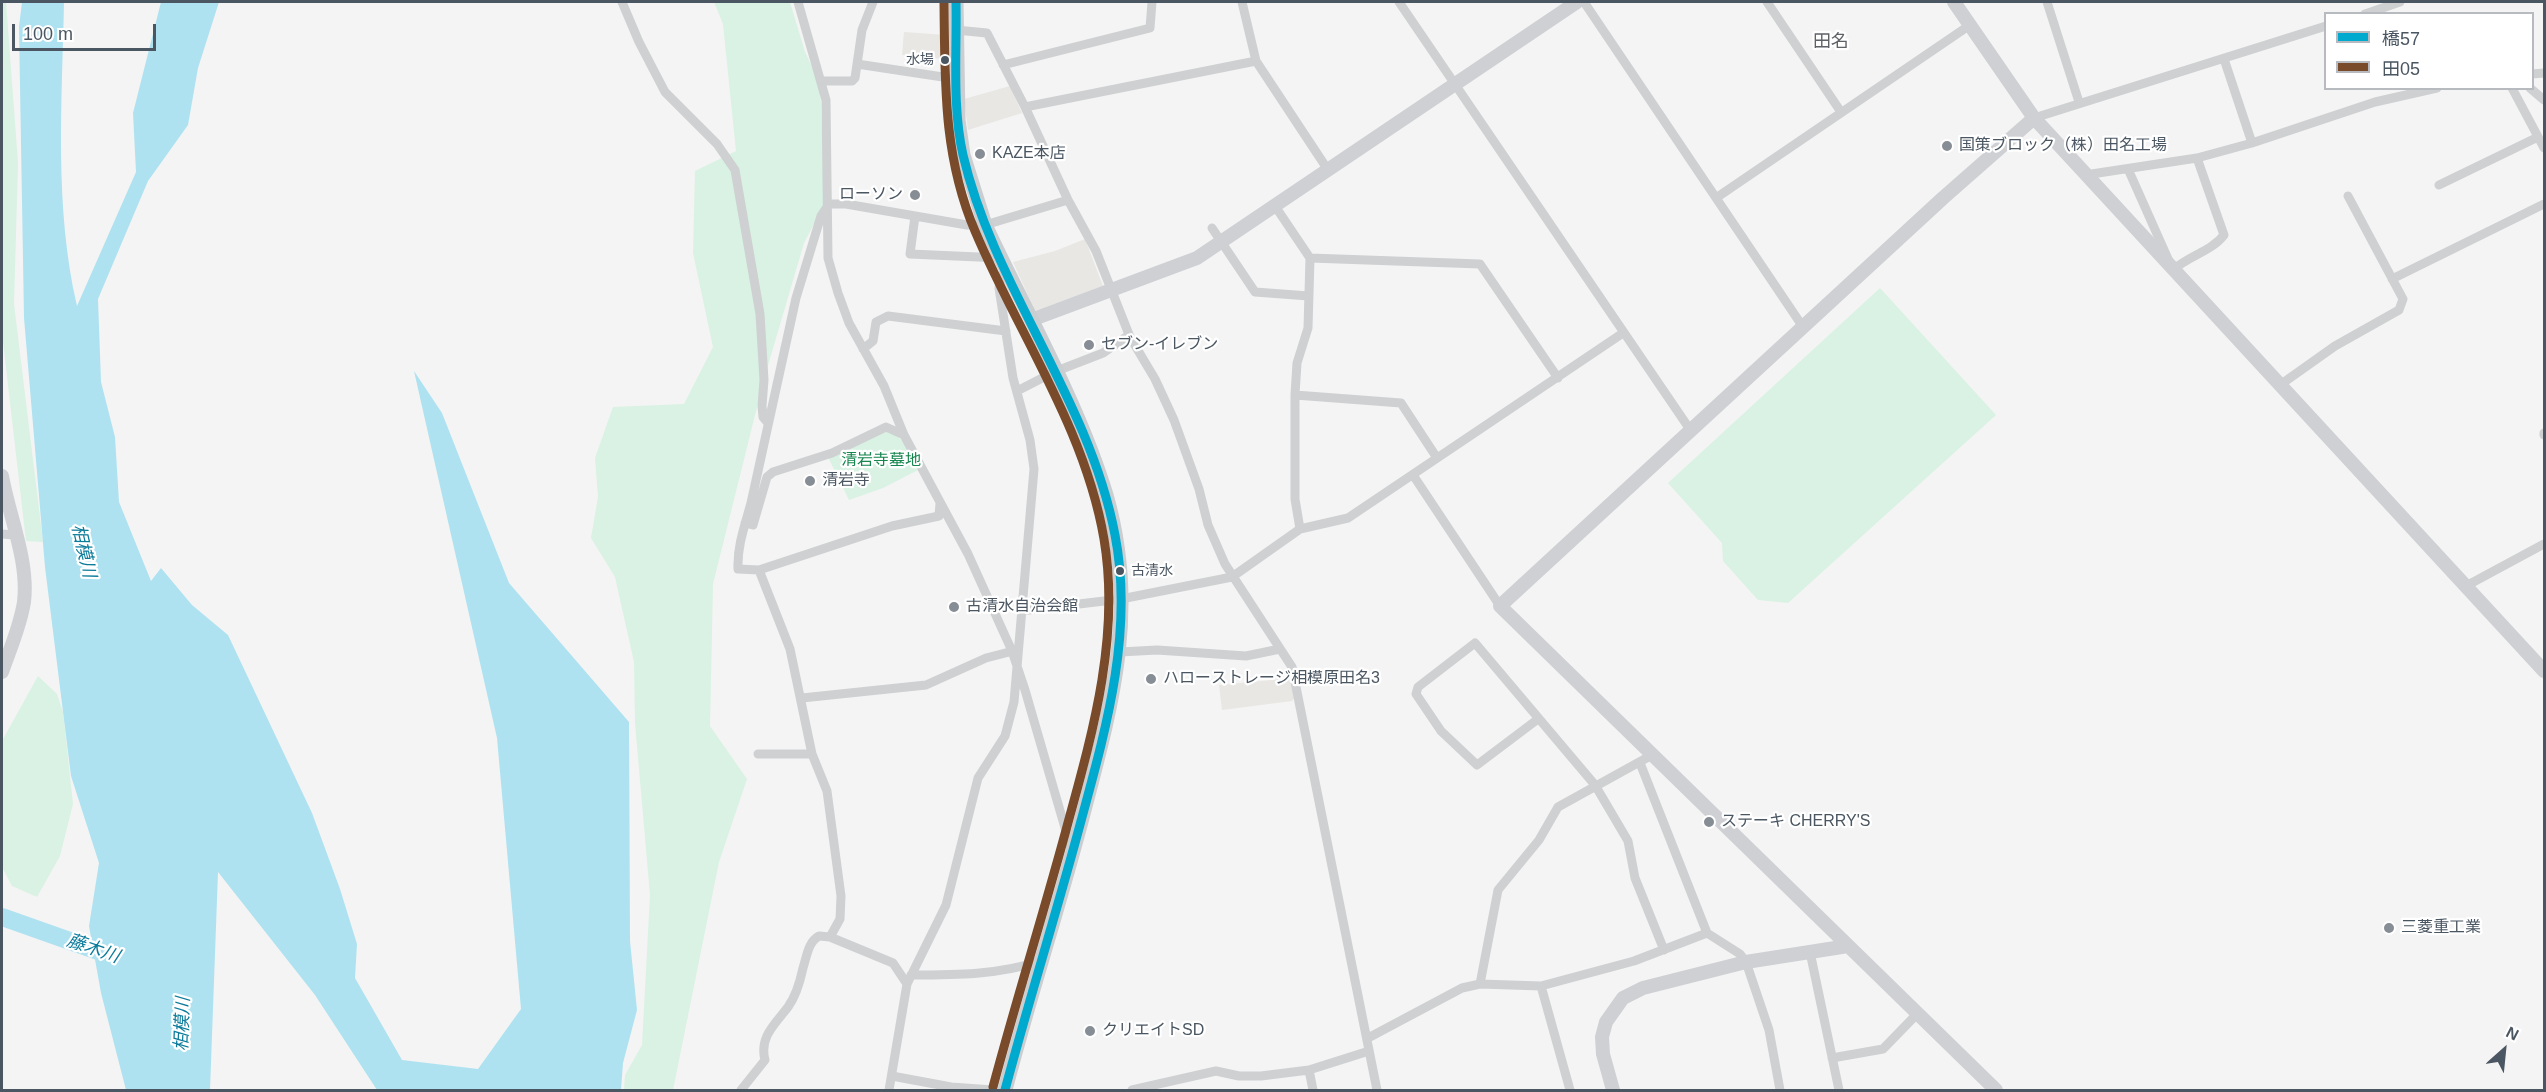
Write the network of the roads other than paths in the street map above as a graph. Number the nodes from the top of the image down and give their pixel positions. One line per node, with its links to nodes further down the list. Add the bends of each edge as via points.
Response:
1 (622, 2): 68 (street, via 665,92 717,144 735,170 759,303 762,406)
2 (798, 2): 23 (street)
3 (873, 2): 20 (street, via 862,30)
4 (956, 2): 17 (main road)
5 (1152, 2): 21 (street, via 1150,28)
6 (1242, 2): 19 (street)
7 (1399, 2): 24 (street)
8 (1577, 2): 24 (street)
9 (1584, 2): 42 (street)
10 (1767, 2): 31 (street)
11 (1954, 2): 15 (street)
12 (2048, 2): 29 (street)
13 (2400, 2): 14 (street)
14 (2370, 12)
15 (1970, 24): 31 (street); 32 (street)
16 (2324, 26): 18 (street)
17 (956, 30): 21 (street, via 987,33); 22 (main road)
18 (2224, 58): 29 (street); 34 (street)
19 (1256, 61): 30 (street); 38 (street)
20 (857, 64): 22 (street); 23 (street, via 852,81)
21 (1003, 65): 30 (street)
22 (956, 79): 48 (main road, via 963,155)
23 (821, 81): 44 (street, via 826,100)
24 (1455, 84): 38 (street); 60 (street)
25 (2428, 90): 34 (street, via 2375,102)
26 (2513, 90): 33 (street)
27 (2532, 90): 28 (street)
28 (2544, 100)
29 (2079, 102): 32 (street)
30 (1025, 107): 43 (street)
31 (1841, 112): 42 (street)
32 (2034, 118): 39 (street); 58 (street)
33 (2538, 137): 35 (street); 40 (street)
34 (2252, 143): 36 (street)
35 (2544, 148)
36 (2197, 158): 37 (street); 53 (street, via 2224,235)
37 (2128, 169): 39 (street); 53 (street)
38 (1328, 170): 46 (street)
39 (2085, 175): 53 (street)
40 (2439, 185)
41 (2348, 196): 54 (street)
42 (1716, 198): 58 (street)
43 (1068, 200): 48 (street); 55 (street, via 1096,251)
44 (829, 204): 47 (street); 62 (street, via 828,258 849,323); 68 (street, via 821,216 796,298)
45 (2544, 204): 54 (street)
46 (1275, 206): 50 (street); 51 (street)
47 (915, 216): 48 (street); 52 (street, via 910,254)
48 (985, 225): 52 (main road)
49 (1212, 228): 50 (street)
50 (1222, 243): 55 (street, via 1197,258); 56 (street, via 1255,292)
51 (1310, 258): 56 (street); 64 (street, via 1480,264)
52 (1003, 264): 57 (main road); 59 (street, via 999,288)
53 (2173, 270): 65 (street)
54 (2392, 279): 65 (street, via 2403,299 2399,310 2335,346)
55 (1112, 291): 57 (street); 61 (street)
56 (1309, 296): 67 (street, via 1308,328 1297,363)
57 (1031, 320): 63 (main road)
58 (1803, 327): 69 (street)
59 (1006, 331): 62 (street, via 888,316 876,322 873,341); 66 (street)
60 (1623, 333): 64 (street); 69 (street)
61 (1129, 334): 63 (street, via 1103,353); 80 (street, via 1174,420 1212,537)
62 (863, 349): 70 (street, via 896,411)
63 (1054, 372): 66 (street); 82 (main road, via 1082,429 1106,496 1116,542)
64 (1558, 378): 71 (street)
65 (2280, 386): 81 (street)
66 (1017, 391): 84 (street, via 1034,469)
67 (1295, 395): 71 (street, via 1401,403); 76 (street)
68 (768, 423): 75 (street)
69 (1690, 431): 83 (street)
70 (904, 435): 74 (street); 75 (street, via 886,427 832,453 772,472 767,477 753,525)
71 (1437, 458): 72 (street)
72 (1413, 475): 76 (street, via 1348,518); 83 (street)
73 (2, 476): 77 (street)
74 (940, 500): 79 (street, via 939,516 892,526); 86 (street)
75 (745, 523): 79 (street, via 738,569)
76 (1300, 529): 80 (street)
77 (8, 534): 90 (street, via 24,575 24,602)
78 (2544, 544): 81 (street)
79 (759, 570): 91 (street, via 790,649)
80 (1232, 576): 82 (street); 85 (street)
81 (2466, 586): 89 (street)
82 (1121, 599): 84 (street); 87 (main road)
83 (1500, 606): 95 (street)
84 (1020, 611): 86 (street)
85 (1280, 649): 87 (street, via 1246,656 1157,650); 111 (street, via 1292,667)
86 (1014, 650): 88 (street); 91 (street, via 986,658 926,686)
87 (1120, 652): 98 (main road, via 1107,723)
88 (1017, 667): 98 (street); 106 (street, via 1010,724 998,749 980,771 946,905)
89 (2544, 668)
90 (2, 672)
91 (802, 698): 94 (street)
92 (1538, 719): 92 (street, via 1475,643 1418,687 1416,694 1441,730 1477,765); 97 (street)
93 (758, 754): 94 (street)
94 (812, 754): 100 (street, via 827,791 841,878 840,919)
95 (1652, 755): 96 (street); 101 (street)
96 (1640, 763): 97 (street); 99 (street)
97 (1595, 785): 102 (street, via 1628,841 1635,878); 108 (street, via 1558,807 1539,840 1498,890)
98 (1072, 855): 104 (main road)
99 (1707, 933): 102 (street); 105 (street)
100 (830, 937): 107 (street, via 893,963); 117 (street, via 819,936 810,944 797,989 767,1032 765,1060)
101 (1848, 946): 103 (street); 110 (street)
102 (1664, 950): 109 (street)
103 (1810, 952): 105 (street); 113 (street)
104 (1041, 961): 106 (street, via 973,976); 120 (main road)
105 (1746, 962): 125 (street, via 1643,988 1623,998 1606,1022 1602,1037); 126 (street, via 1769,1030)
106 (911, 975): 107 (street)
107 (907, 984): 115 (street)
108 (1480, 984): 109 (street); 111 (street, via 1462,988)
109 (1540, 986): 124 (street)
110 (1917, 1014): 113 (street, via 1883,1048); 128 (street)
111 (1368, 1038): 112 (street)
112 (1369, 1051): 114 (street); 123 (street)
113 (1832, 1058): 127 (street)
114 (1309, 1070): 121 (street, via 1261,1076 1216,1071); 122 (street)
115 (892, 1076): 116 (street); 118 (street)
116 (951, 1089): 119 (street)
117 (741, 1090)
118 (890, 1090)
119 (993, 1090)
120 (1005, 1090)
121 (1132, 1090)
122 (1313, 1090)
123 (1377, 1090)
124 (1570, 1090)
125 (1613, 1090)
126 (1780, 1090)
127 (1839, 1090)
128 (1996, 1090)

